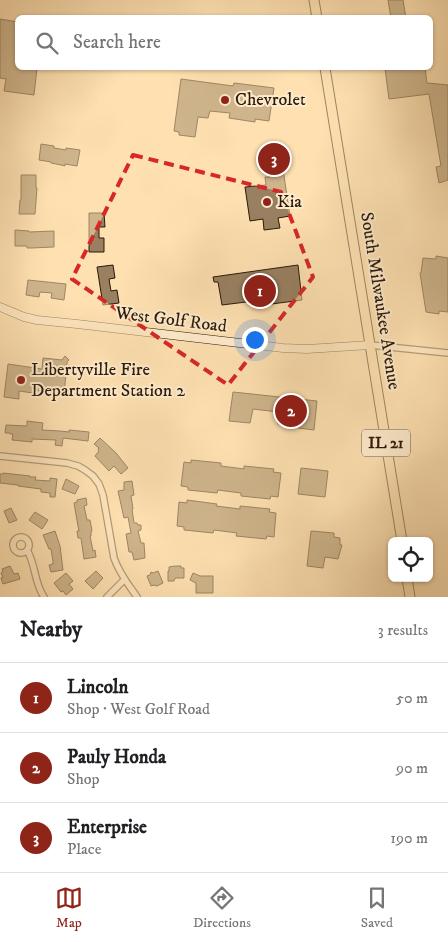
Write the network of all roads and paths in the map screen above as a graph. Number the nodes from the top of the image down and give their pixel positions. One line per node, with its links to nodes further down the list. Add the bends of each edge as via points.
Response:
1 (314, 0): 2 (main road)
2 (316, 15)
3 (326, 70): 5 (main road, South Milwaukee Avenue / IL 21)
4 (0, 307): 5 (street, West Golf Road, via 36,320 283,348)
5 (370, 344): 6 (street); 8 (main road, South Milwaukee Avenue / IL 21)
6 (448, 353)
7 (0, 456): 10 (street, via 67,463 93,476 103,495 114,558)
8 (401, 537)
9 (27, 550): 12 (street)
10 (124, 580): 13 (street); 14 (street)
11 (408, 582): 15 (main road)
12 (44, 597)
13 (107, 597)
14 (137, 597)
15 (410, 597)

